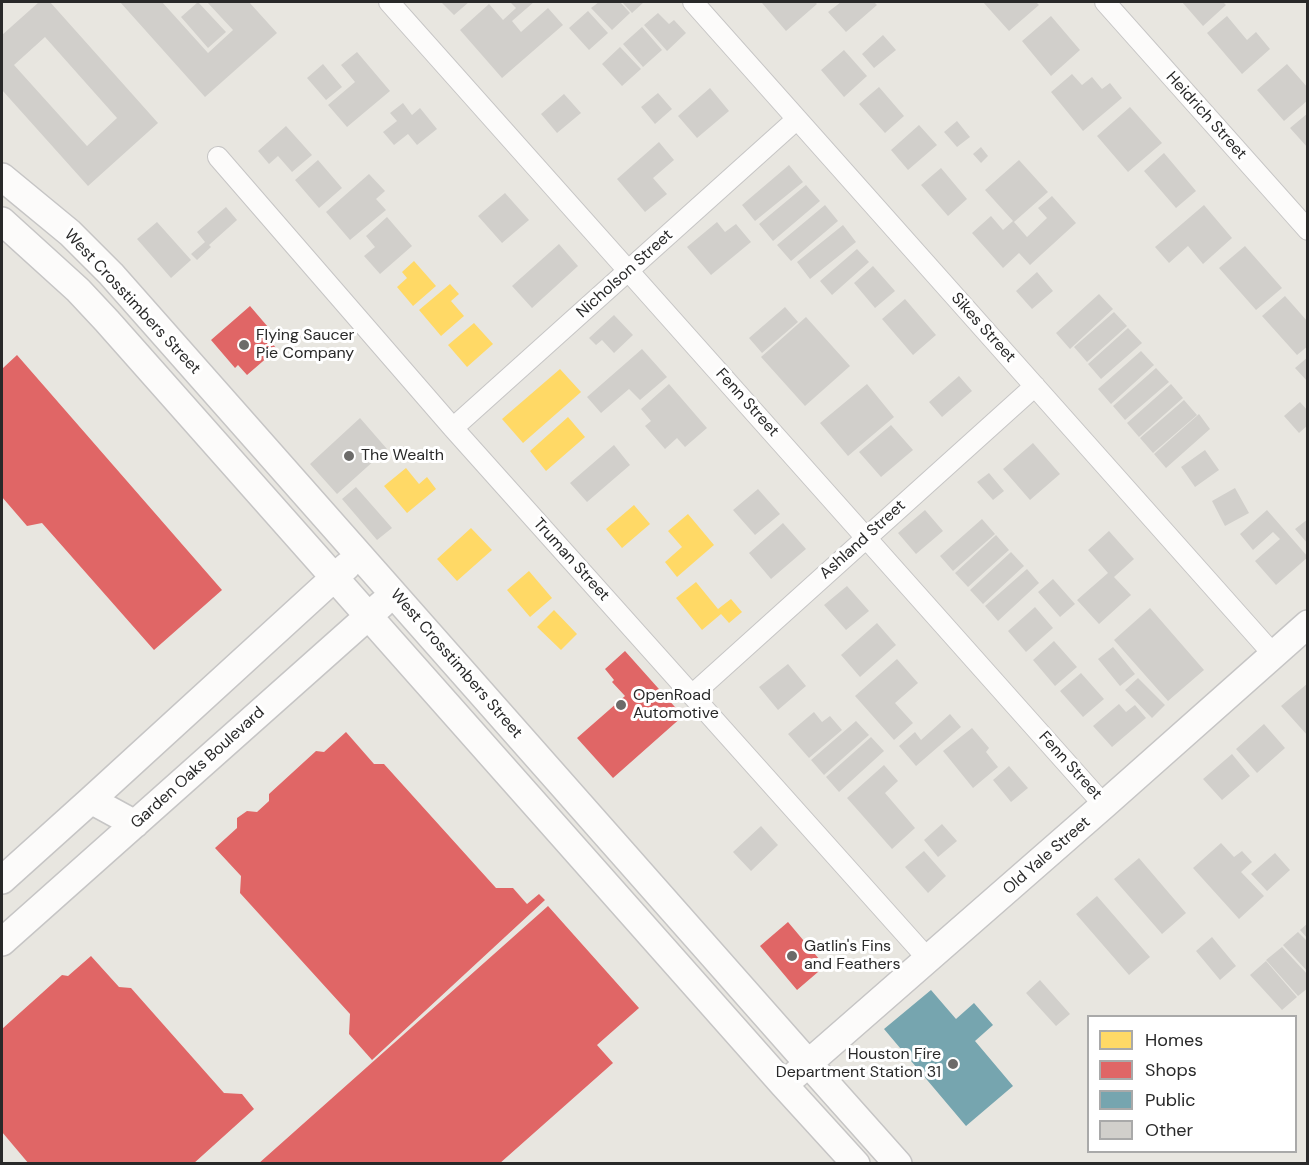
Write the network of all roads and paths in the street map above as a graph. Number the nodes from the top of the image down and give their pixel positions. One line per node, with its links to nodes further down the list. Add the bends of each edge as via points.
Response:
1 (389, 2): 11 (street, Fenn Street)
2 (693, 2): 4 (street, Sikes Street)
3 (1105, 2): 8 (street, Heidrich Street)
4 (797, 119): 11 (street, Nicholson Street); 12 (street, Sikes Street)
5 (218, 157): 13 (street, Truman Street)
6 (2, 177): 9 (main road, West Crosstimbers Street)
7 (2, 221): 10 (main road, West Crosstimbers Street)
8 (1308, 231)
9 (70, 233): 10 (main road); 14 (main road, West Crosstimbers Street)
10 (39, 253): 15 (main road, West Crosstimbers Street, via 107,321)
11 (628, 271): 13 (street, Nicholson Street); 16 (street, Fenn Street)
12 (1035, 386): 16 (street, Ashland Street); 22 (street, Sikes Street)
13 (453, 429): 23 (street, Truman Street)
14 (264, 446): 15 (main road); 17 (main road, West Crosstimbers Street)
15 (238, 470): 18 (main road, West Crosstimbers Street)
16 (866, 538): 23 (street, Ashland Street); 25 (street, Fenn Street)
17 (359, 554): 18 (main road); 19 (main road, West Crosstimbers Street)
18 (335, 578): 20 (main road, West Crosstimbers Street); 24 (main road)
19 (393, 593): 20 (main road, Garden Oaks Boulevard); 26 (main road, West Crosstimbers Street)
20 (369, 616): 27 (main road, Garden Oaks Boulevard); 28 (main road, West Crosstimbers Street)
21 (1308, 624): 22 (main road, Old Yale Street)
22 (1273, 654): 25 (main road, Old Yale Street)
23 (692, 695): 31 (street, Truman Street)
24 (91, 801): 27 (main road); 29 (main road)
25 (1104, 805): 31 (main road, Old Yale Street)
26 (584, 810): 28 (main road); 32 (main road, West Crosstimbers Street)
27 (135, 824): 30 (main road, Garden Oaks Boulevard)
28 (560, 832): 33 (main road, West Crosstimbers Street)
29 (2, 880)
30 (2, 942)
31 (928, 959): 32 (main road, Old Yale Street)
32 (808, 1063): 33 (main road, Old Yale Street); 35 (main road, West Crosstimbers Street)
33 (783, 1084): 34 (main road, West Crosstimbers Street)
34 (856, 1164)
35 (898, 1164)

